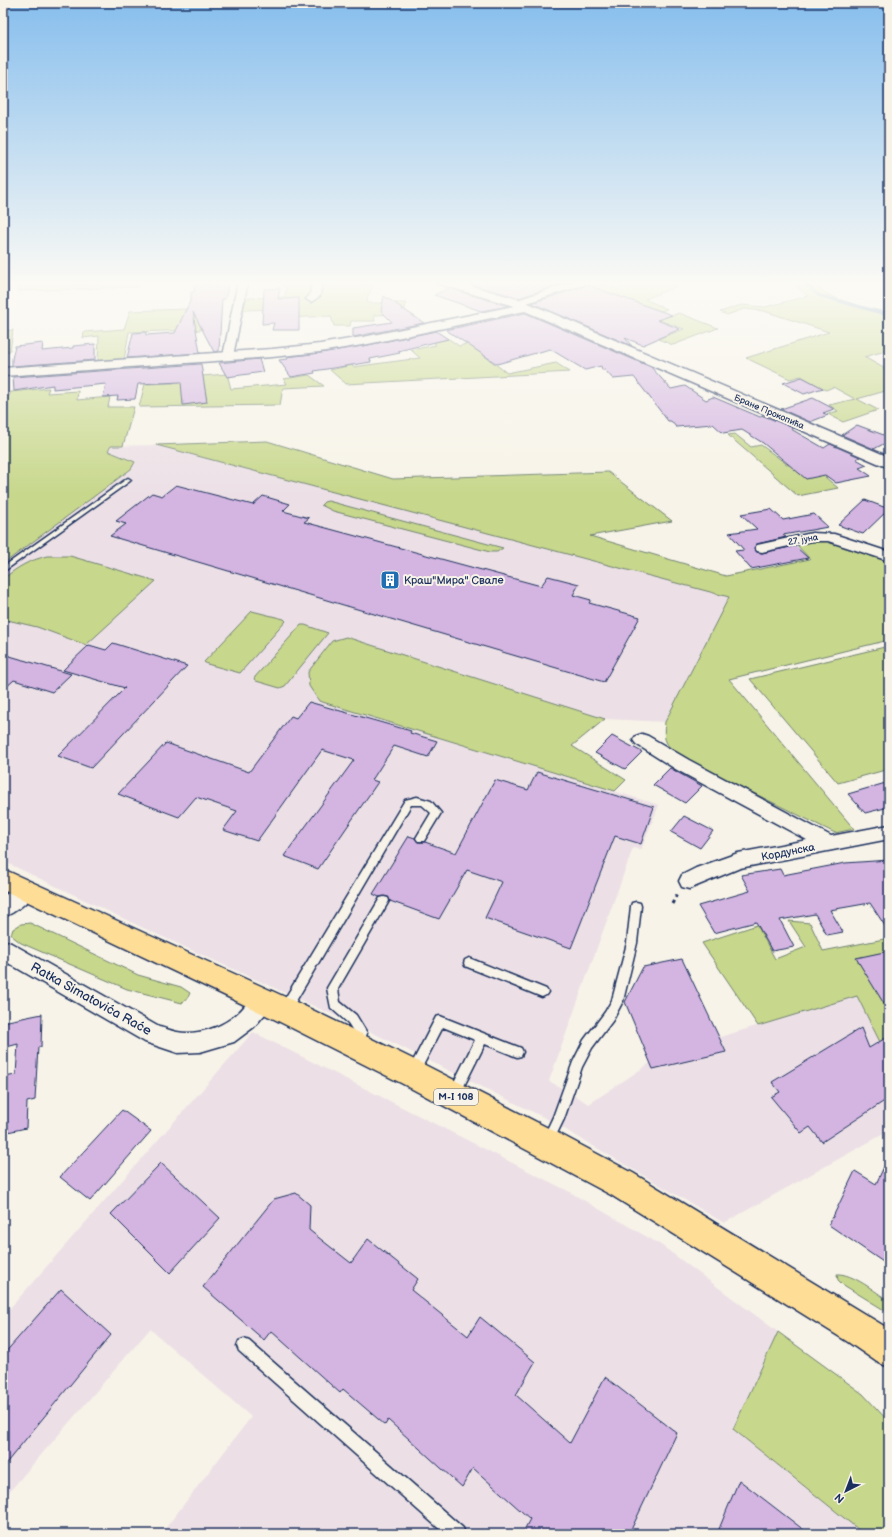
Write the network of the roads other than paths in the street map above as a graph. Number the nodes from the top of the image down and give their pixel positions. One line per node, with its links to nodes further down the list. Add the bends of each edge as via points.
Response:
1 (229, 353): 4 (street)
2 (269, 353): 4 (street)
3 (632, 353): 6 (street, Бране Прокопића)
4 (228, 356): 5 (street)
5 (3, 372)
6 (889, 463)
7 (128, 480): 10 (lane)
8 (762, 548): 9 (street, 27. јуна, via 812,537 829,537)
9 (889, 557)
10 (3, 570)
11 (642, 740): 14 (street, via 683,765)
12 (889, 832): 14 (street, Кордунска)
13 (421, 838): 23 (lane, via 436,813 429,804 408,802)
14 (830, 844): 15 (street, Кордунска, via 738,861)
15 (690, 881)
16 (14, 885): 19 (street); 23 (main road, M-I 108)
17 (384, 901): 25 (lane, via 332,988 335,1005 352,1019 361,1033)
18 (636, 906): 29 (lane, via 632,942 617,1002 588,1044 577,1066)
19 (3, 908)
20 (3, 949): 23 (street, Ratka Simatovića Raće, via 153,1035 178,1043 200,1042 226,1035 246,1020)
21 (469, 963): 22 (lane)
22 (542, 992)
23 (274, 1005): 25 (main road, M-I 108)
24 (482, 1038): 26 (lane); 27 (lane, via 440,1021); 28 (lane)
25 (358, 1047): 27 (main road, M-I 108)
26 (517, 1052)
27 (413, 1074): 28 (main road, M-I 108)
28 (453, 1096): 29 (main road, M-I 108)
29 (547, 1144): 31 (main road, M-I 108, via 622,1184)
30 (244, 1346): 32 (lane)
31 (889, 1350)
32 (457, 1534)

